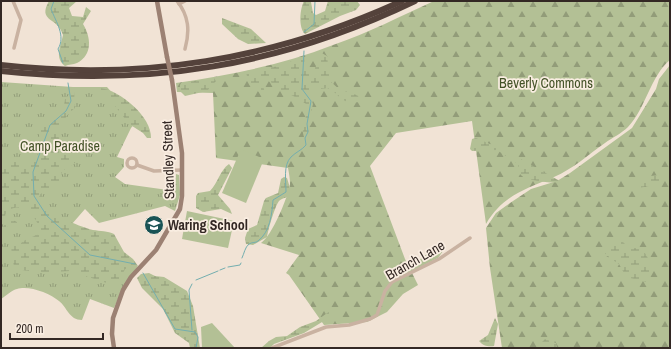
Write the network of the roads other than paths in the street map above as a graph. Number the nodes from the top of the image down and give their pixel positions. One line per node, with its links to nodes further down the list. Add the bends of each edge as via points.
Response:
1 (13, 1): 7 (street, via 20,20)
2 (157, 1): 12 (street, Standley Street, bridge, via 179,121)
3 (185, 1): 6 (street)
4 (402, 1): 9 (highway, via 303,40 212,62 159,69 84,72)
5 (415, 1): 10 (highway, via 322,40 274,55 218,66 112,77 56,76)
6 (178, 2): 8 (street, via 188,26)
7 (14, 48)
8 (185, 48)
9 (1, 65)
10 (1, 71)
11 (136, 165): 12 (street, via 154,171)
12 (182, 170): 14 (street, Standley Street, via 180,209 160,245 131,277 120,297 112,327)
13 (470, 238): 15 (street, Branch Lane, via 439,259 392,282 385,291 377,315 370,319 349,325 326,327)
14 (114, 348)
15 (272, 348)

